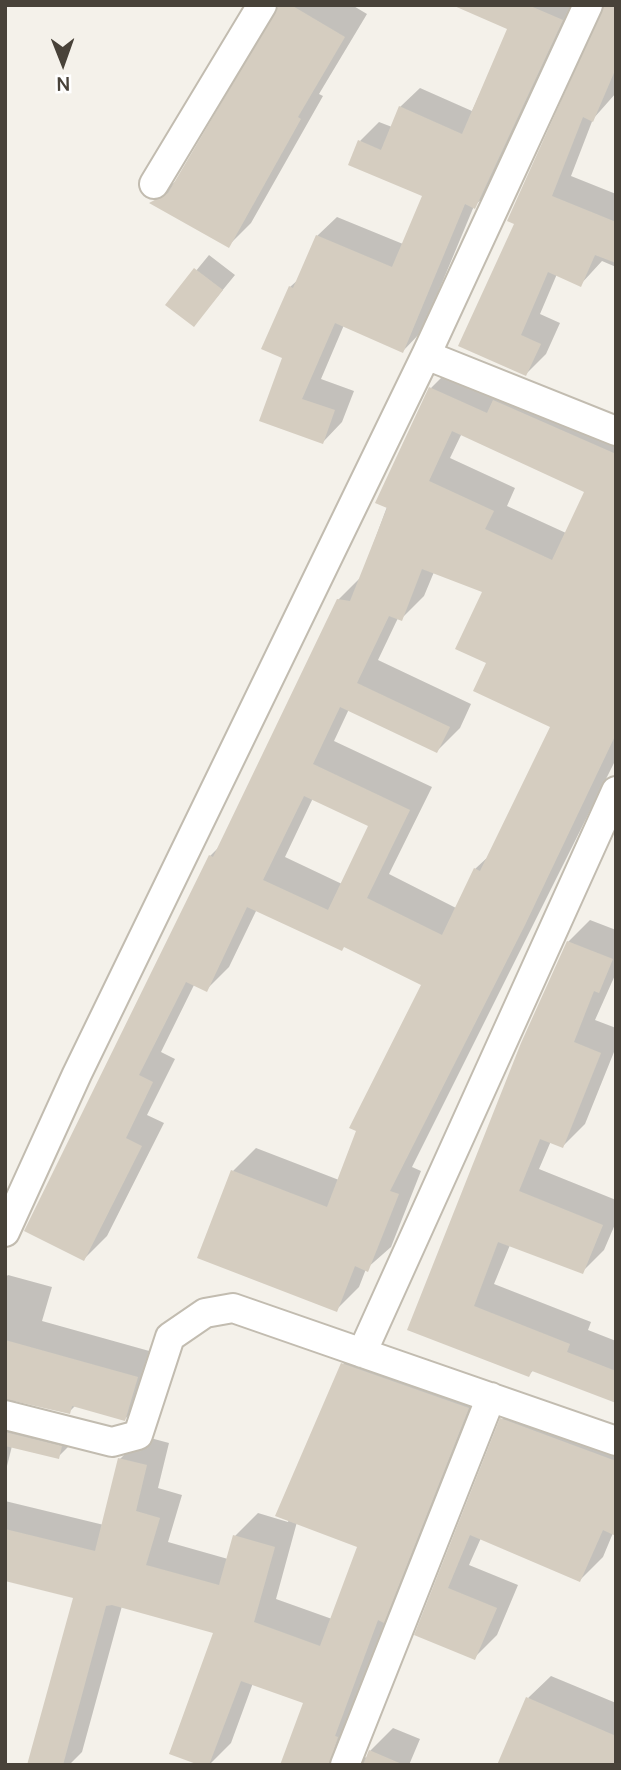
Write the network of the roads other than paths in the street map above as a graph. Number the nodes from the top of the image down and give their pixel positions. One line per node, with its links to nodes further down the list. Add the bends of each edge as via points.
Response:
1 (262, 5): 3 (street)
2 (588, 5): 4 (street)
3 (154, 184)
4 (426, 355): 5 (street); 7 (street)
5 (616, 431)
6 (616, 791): 8 (street)
7 (5, 1232)
8 (362, 1353): 9 (street); 10 (street, via 233,1308 205,1313 170,1337 138,1435 112,1442)
9 (491, 1397): 11 (street); 12 (street)
10 (5, 1415)
11 (616, 1441)
12 (345, 1765)

